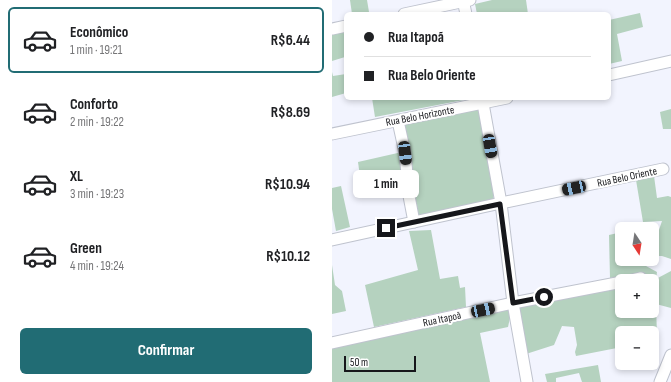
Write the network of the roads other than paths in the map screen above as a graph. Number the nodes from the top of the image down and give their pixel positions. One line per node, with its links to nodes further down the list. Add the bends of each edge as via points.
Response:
1 (465, 1): 2 (street); 3 (street)
2 (413, 12)
3 (466, 12)
4 (344, 26): 5 (street)
5 (332, 29)
6 (671, 61): 7 (street)
7 (611, 75)
8 (482, 101): 9 (street, Rua Belo Horizonte); 12 (street)
9 (398, 121): 10 (street, Rua Belo Horizonte); 13 (street)
10 (332, 134)
11 (663, 169): 12 (street, Rua Belo Oriente)
12 (500, 204): 13 (street, Rua Belo Oriente); 16 (street)
13 (414, 222): 14 (street, Rua Belo Oriente)
14 (332, 240)
15 (615, 283): 16 (street, Rua Itapoã)
16 (513, 303): 17 (street, Rua Itapoã); 19 (street)
17 (332, 343)
18 (671, 355): 20 (street)
19 (527, 382)
20 (660, 382)

